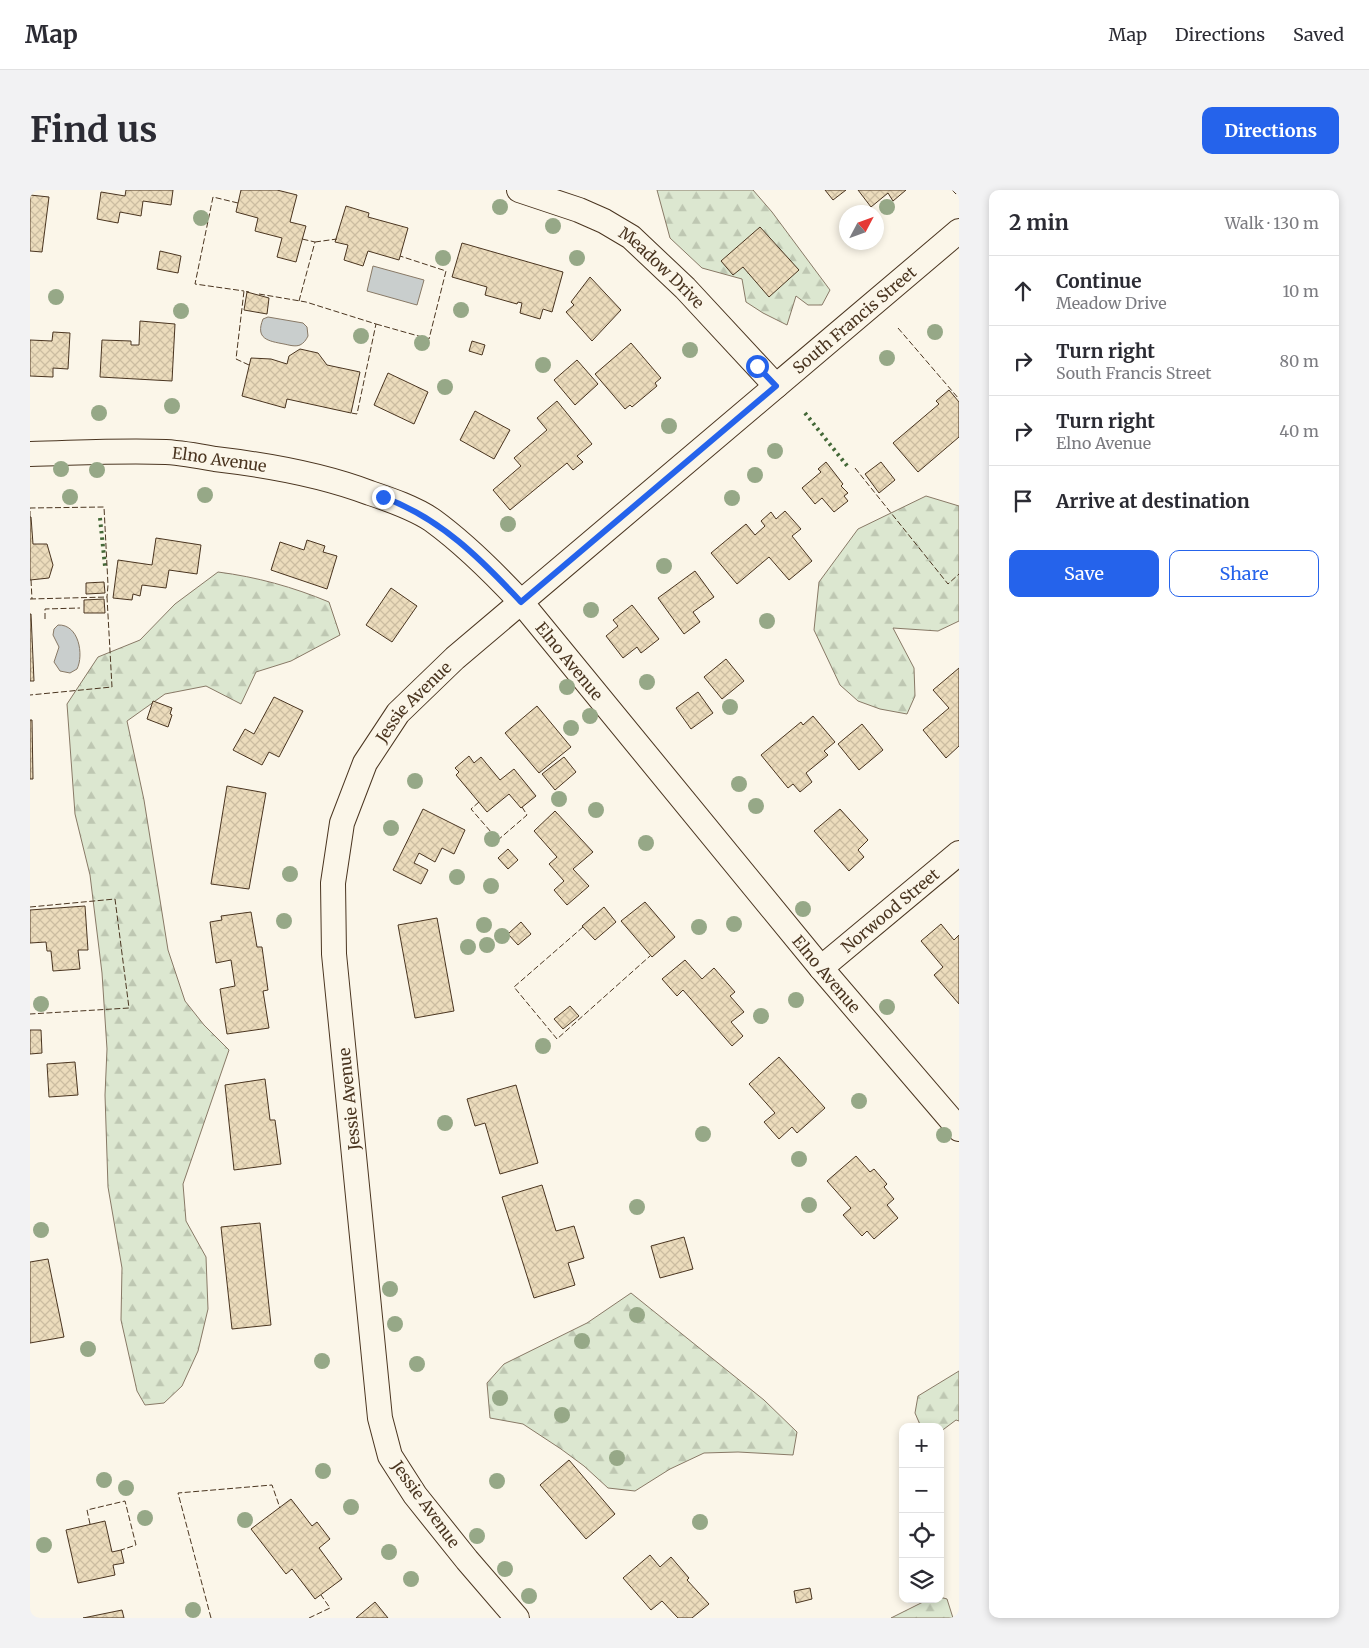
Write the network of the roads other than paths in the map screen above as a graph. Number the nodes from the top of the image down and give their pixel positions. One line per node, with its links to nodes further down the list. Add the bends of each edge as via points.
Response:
1 (519, 190): 3 (street, Meadow Drive, via 579,210 631,237 685,288)
2 (959, 231): 3 (street, South Francis Street)
3 (776, 386): 5 (street, South Francis Street)
4 (30, 454): 5 (street, Elno Avenue, via 169,452 304,473 355,487 431,519 463,544)
5 (521, 602): 7 (street, Elno Avenue); 9 (street, Jessie Avenue, via 455,658 398,713 365,763 342,823 333,883 336,972 380,1418 390,1456 415,1494)
6 (959, 852): 7 (street, Norwood Street)
7 (821, 968): 8 (street, Elno Avenue)
8 (959, 1129)
9 (517, 1618)

